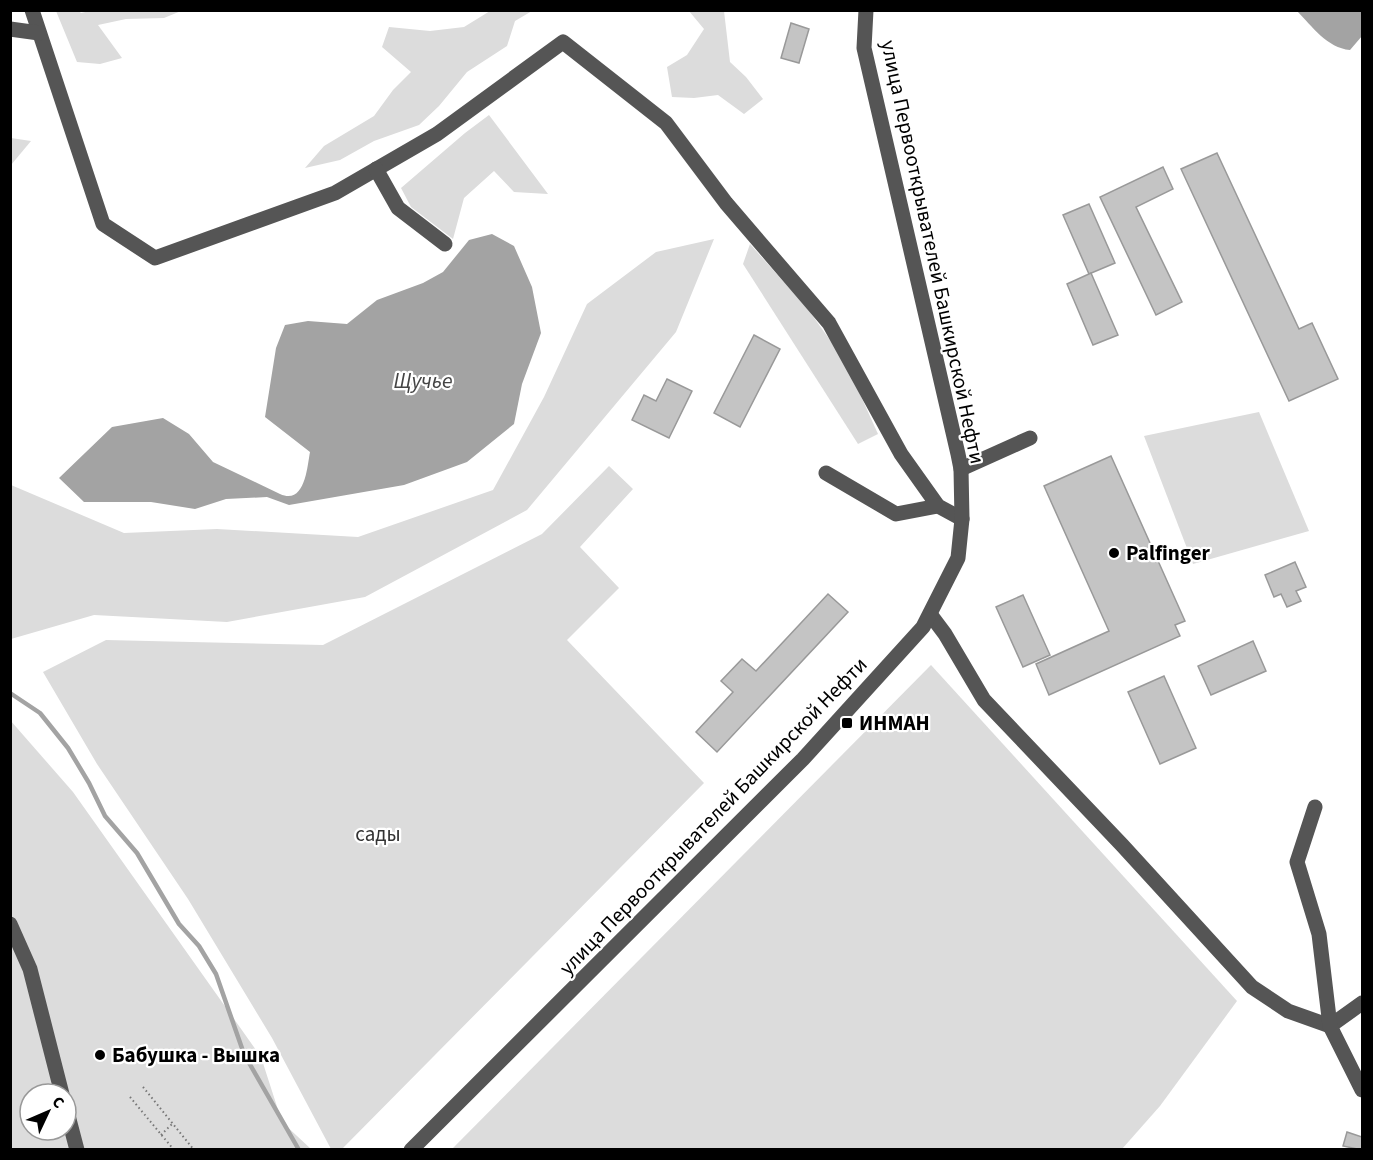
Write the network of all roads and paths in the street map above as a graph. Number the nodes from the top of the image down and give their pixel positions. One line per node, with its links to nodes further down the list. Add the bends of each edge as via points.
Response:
1 (32, 10): 4 (street)
2 (866, 10): 8 (street, улица Первооткрывателей Башкирской Нефти, via 864,48)
3 (10, 29): 4 (street)
4 (39, 33): 5 (street, via 103,224 155,258 335,193)
5 (376, 170): 6 (street, via 398,208); 10 (street, via 437,134 563,42 666,123 726,204 829,323 901,454)
6 (445, 244)
7 (1030, 438): 8 (street)
8 (961, 469): 11 (street, улица Первооткрывателей Башкирской Нефти)
9 (826, 473): 10 (street, via 896,514)
10 (938, 507): 11 (street)
11 (962, 519): 12 (street, улица Первооткрывателей Башкирской Нефти, via 958,558)
12 (930, 614): 16 (street, via 984,700 1252,987 1288,1011); 25 (street, улица Первооткрывателей Башкирской Нефти, via 923,627 803,759)
13 (1315, 807): 16 (street, via 1297,862 1319,934)
14 (10, 924): 17 (street, via 30,969)
15 (1362, 1003): 16 (street)
16 (1330, 1026): 19 (street)
17 (59, 1082)
18 (143, 1087): 21 (path)
19 (1362, 1090)
20 (130, 1097): 22 (path)
21 (172, 1124): 22 (path); 24 (path)
22 (160, 1134): 23 (path)
23 (174, 1149)
24 (194, 1149)
25 (411, 1149)

